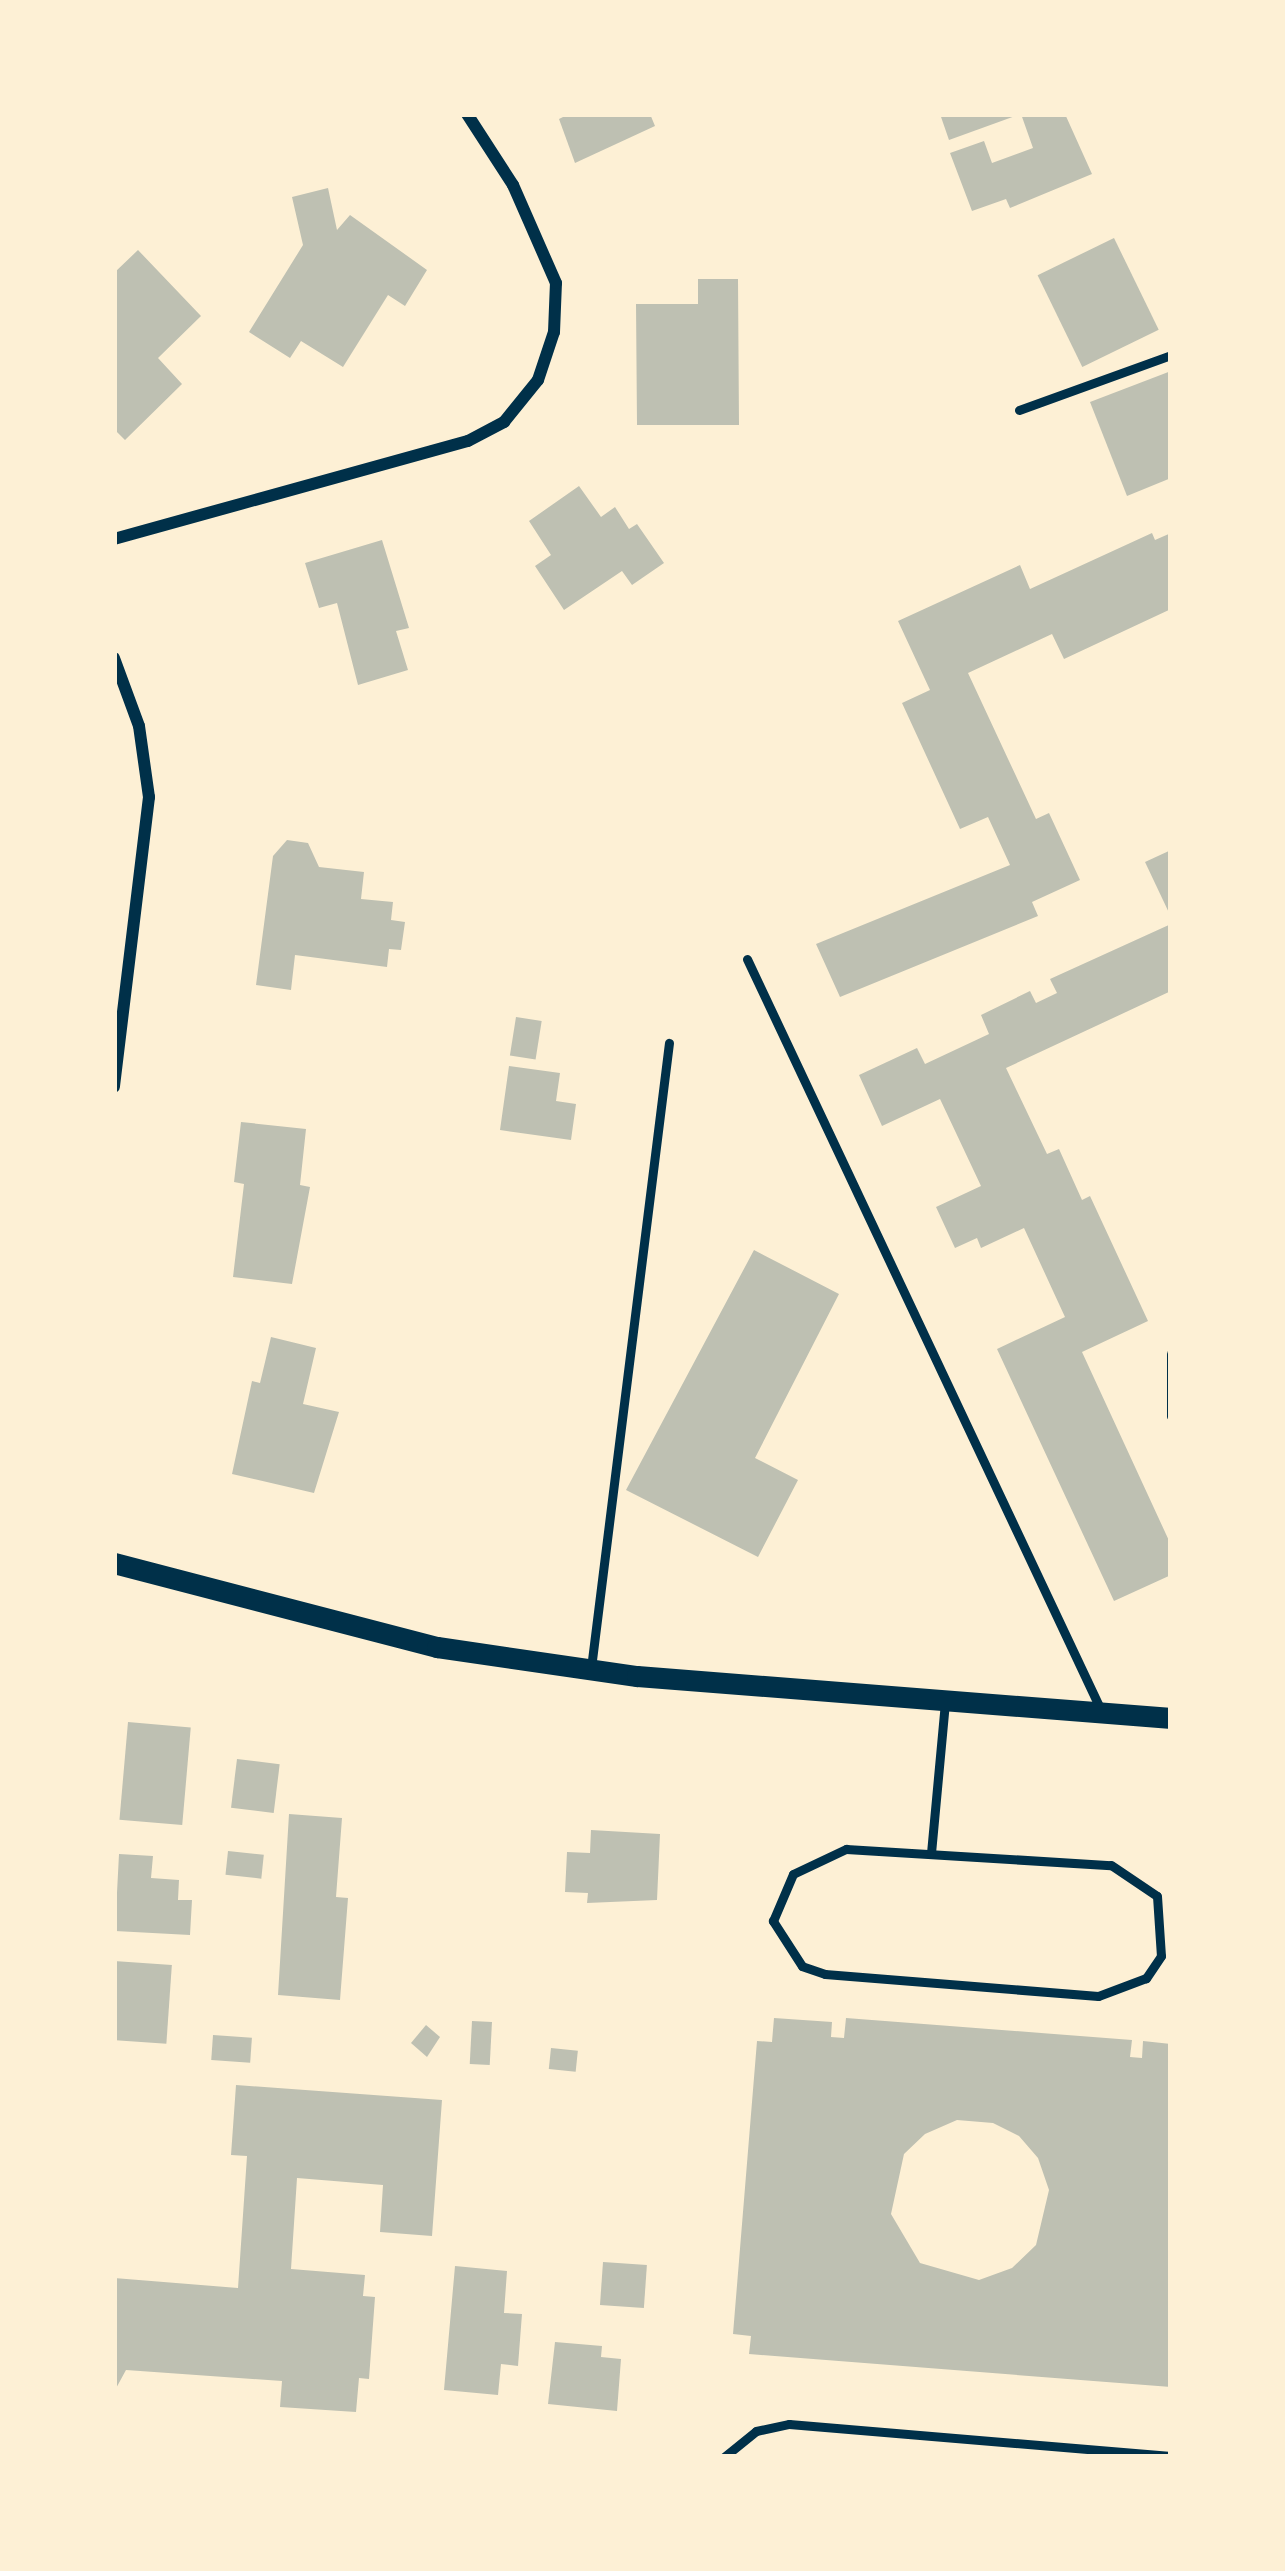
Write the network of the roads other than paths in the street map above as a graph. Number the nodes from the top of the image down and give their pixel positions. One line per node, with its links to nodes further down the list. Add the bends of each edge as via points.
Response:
1 (467, 114): 4 (street, via 513,185 556,284 554,332 538,380 504,422 468,440)
2 (1171, 355): 3 (lane)
3 (1019, 410)
4 (114, 539)
5 (114, 658): 8 (street, via 139,726 149,797)
6 (747, 958): 14 (lane)
7 (669, 1042): 12 (lane)
8 (114, 1087)
9 (1171, 1354): 10 (lane)
10 (1171, 1416)
11 (114, 1563): 12 (street, via 437,1647)
12 (591, 1669): 13 (street)
13 (944, 1701): 14 (street); 16 (lane)
14 (1102, 1713): 15 (street)
15 (1171, 1718)
16 (931, 1853): 16 (lane, via 846,1849 793,1874 773,1921 785,1948 825,1974 1098,1996 1146,1978 1161,1956 1165,1925 1157,1896 1136,1875 1112,1865)
17 (1171, 2456): 18 (lane, via 789,2424 756,2432)
18 (724, 2457)

